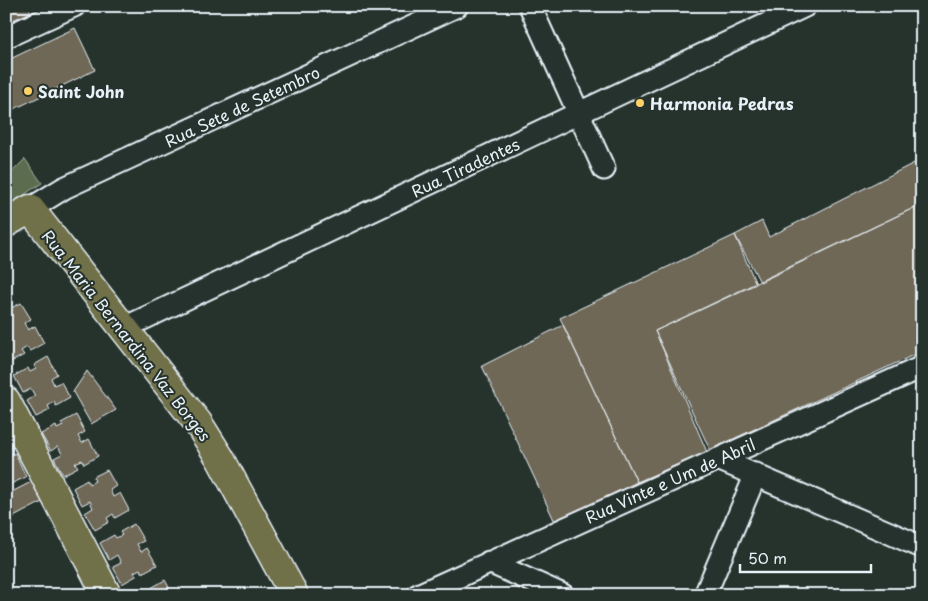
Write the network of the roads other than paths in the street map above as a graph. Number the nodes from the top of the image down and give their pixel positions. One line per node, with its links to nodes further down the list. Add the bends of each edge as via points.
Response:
1 (74, 6): 5 (street)
2 (456, 6): 8 (street, Rua Sete de Setembro, via 73,184)
3 (530, 6): 6 (street)
4 (806, 6): 6 (street, Rua Tiradentes)
5 (6, 37)
6 (578, 114): 7 (street); 10 (street, Rua Tiradentes)
7 (604, 170)
8 (30, 209): 9 (main road); 10 (main road, Rua Maria Bernardina Vaz Borges)
9 (6, 223)
10 (124, 328): 18 (main road, Rua Maria Bernardina Vaz Borges, via 198,423)
11 (922, 367): 13 (street, Rua Vinte e Um de Abril)
12 (6, 401): 17 (main road)
13 (718, 459): 14 (street); 16 (street, Rua Vinte e Um de Abril)
14 (756, 474): 15 (street); 21 (street)
15 (922, 547)
16 (489, 562): 19 (street, Rua Vinte e Um de Abril); 20 (street)
17 (108, 595)
18 (294, 595)
19 (418, 595)
20 (563, 595)
21 (705, 595)

